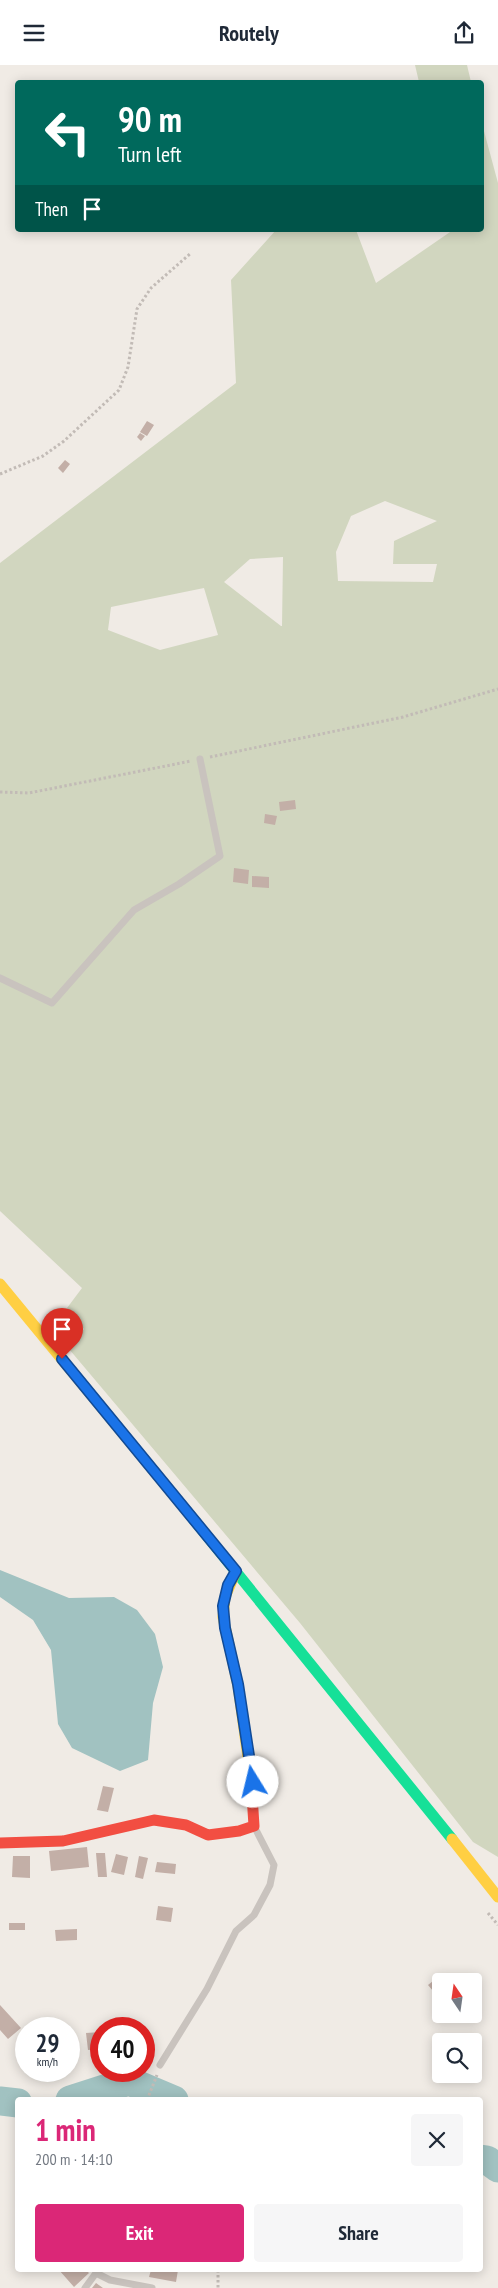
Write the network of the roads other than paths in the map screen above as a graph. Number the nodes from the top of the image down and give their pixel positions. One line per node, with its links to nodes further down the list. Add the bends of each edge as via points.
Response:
1 (200, 759): 2 (lane, via 220,856 134,910 52,1003)
2 (0, 978)
3 (0, 1284): 4 (street)
4 (236, 1571): 5 (street, via 228,1585 223,1606 253,1782); 7 (street)
5 (254, 1826): 6 (street, via 208,1835 186,1825 154,1820 63,1841); 8 (lane, via 274,1865 270,1885 254,1915 236,1931 207,1989)
6 (0, 1843)
7 (498, 1897)
8 (160, 2065)
9 (96, 2272): 10 (lane); 11 (lane, via 110,2279)
10 (85, 2288)
11 (152, 2288)

